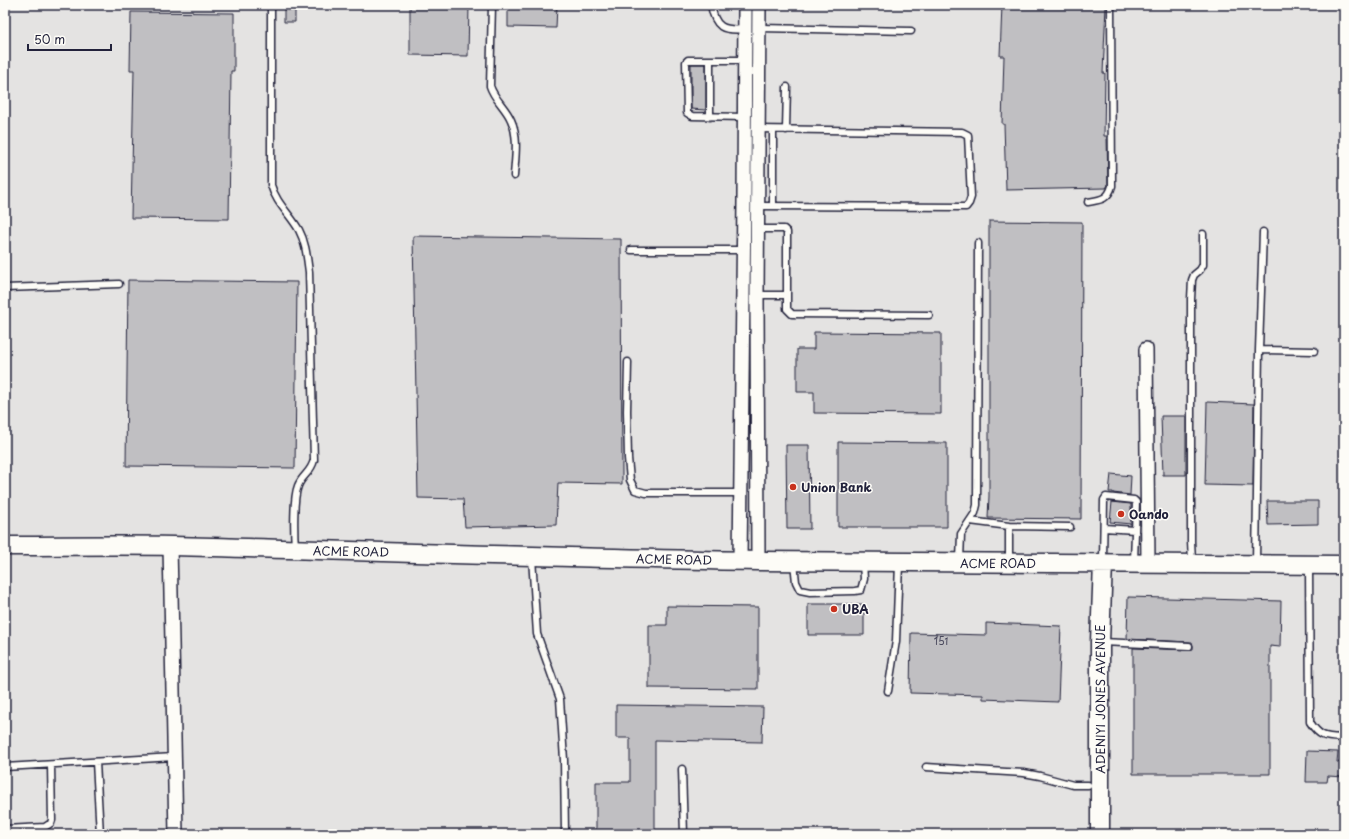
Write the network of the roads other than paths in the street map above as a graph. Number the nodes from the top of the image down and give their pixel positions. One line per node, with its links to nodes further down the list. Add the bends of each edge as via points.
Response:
1 (271, 5): 47 (lane, via 271,185 274,194 301,235 307,252 309,272 314,460 312,467 298,484 296,492)
2 (492, 5): 18 (lane, via 490,86 511,121 515,135)
3 (711, 5): 8 (lane, via 713,16 720,27 730,30)
4 (745, 5): 8 (street)
5 (760, 5): 7 (street)
6 (1111, 5): 19 (lane, via 1112,186 1107,197)
7 (760, 28): 9 (lane); 15 (street)
8 (745, 29): 11 (street)
9 (911, 30)
10 (710, 60): 11 (lane); 13 (lane); 13 (lane, via 686,62 687,113 692,116)
11 (745, 60): 14 (street)
12 (787, 87): 17 (lane)
13 (710, 117): 14 (lane)
14 (744, 117): 15 (lane); 27 (street)
15 (758, 123): 16 (lane); 20 (street)
16 (773, 130): 17 (lane); 21 (lane)
17 (786, 130): 21 (lane, via 962,132 968,135 971,196 966,207)
18 (514, 176)
19 (1088, 202)
20 (758, 206): 21 (lane); 22 (street)
21 (773, 206)
22 (758, 229): 30 (street); 31 (lane, via 784,229 787,232)
23 (1263, 232): 34 (lane)
24 (1203, 234): 57 (lane, via 1203,265 1194,274 1191,299)
25 (978, 243): 40 (lane, via 977,506)
26 (631, 250): 27 (lane)
27 (743, 250): 38 (street)
28 (119, 284): 29 (lane)
29 (5, 288)
30 (757, 295): 31 (lane); 37 (street)
31 (787, 295): 32 (lane, via 787,309 792,314)
32 (929, 315)
33 (1146, 349): 56 (street)
34 (1259, 350): 35 (lane); 59 (lane)
35 (1314, 351)
36 (628, 362): 39 (lane, via 628,458 630,480 635,490 646,493)
37 (757, 416): 38 (street); 49 (street)
38 (741, 417): 39 (street)
39 (741, 493): 49 (street)
40 (970, 521): 41 (lane); 53 (lane, via 961,534)
41 (1009, 526): 42 (lane); 54 (lane)
42 (1070, 527)
43 (1104, 528): 44 (lane); 44 (lane, via 1106,497 1136,502); 55 (lane)
44 (1135, 530): 56 (lane)
45 (5, 546): 46 (street, ACME ROAD)
46 (170, 546): 47 (street, ACME ROAD); 65 (street)
47 (296, 550): 48 (street, ACME ROAD)
48 (532, 555): 49 (street, ACME ROAD); 75 (lane, via 537,634 560,699)
49 (749, 561): 50 (street, ACME ROAD)
50 (794, 561): 51 (street, ACME ROAD); 51 (lane, via 796,582 800,590 810,592 861,590 864,578)
51 (863, 562): 52 (street, ACME ROAD)
52 (899, 562): 53 (street, ACME ROAD); 63 (lane, via 896,641)
53 (960, 562): 54 (street, ACME ROAD)
54 (1009, 563): 55 (street, ACME ROAD)
55 (1097, 563): 56 (street, ACME ROAD); 61 (street, ADENIYI JONES AVENUE); 71 (street, ADENIYI JONES AVENUE)
56 (1141, 563): 57 (street, ACME ROAD)
57 (1192, 563): 59 (street, ACME ROAD)
58 (1309, 564): 59 (street, ACME ROAD); 60 (street, ACME ROAD); 64 (lane, via 1310,722 1317,732 1328,737)
59 (1256, 565)
60 (1344, 565)
61 (1100, 642): 62 (lane); 78 (street, ADENIYI JONES AVENUE)
62 (1189, 646)
63 (888, 691)
64 (1344, 738)
65 (174, 757): 66 (lane); 74 (street)
66 (96, 762): 67 (lane); 73 (lane)
67 (51, 765): 69 (lane); 72 (lane, via 51,823 45,827)
68 (926, 767): 71 (lane, via 1024,773 1073,785)
69 (5, 768)
70 (682, 769): 76 (lane)
71 (1088, 784): 77 (street, ADENIYI JONES AVENUE)
72 (5, 829)
73 (100, 834)
74 (176, 834)
75 (565, 834)
76 (684, 834)
77 (1089, 834)
78 (1100, 834)

